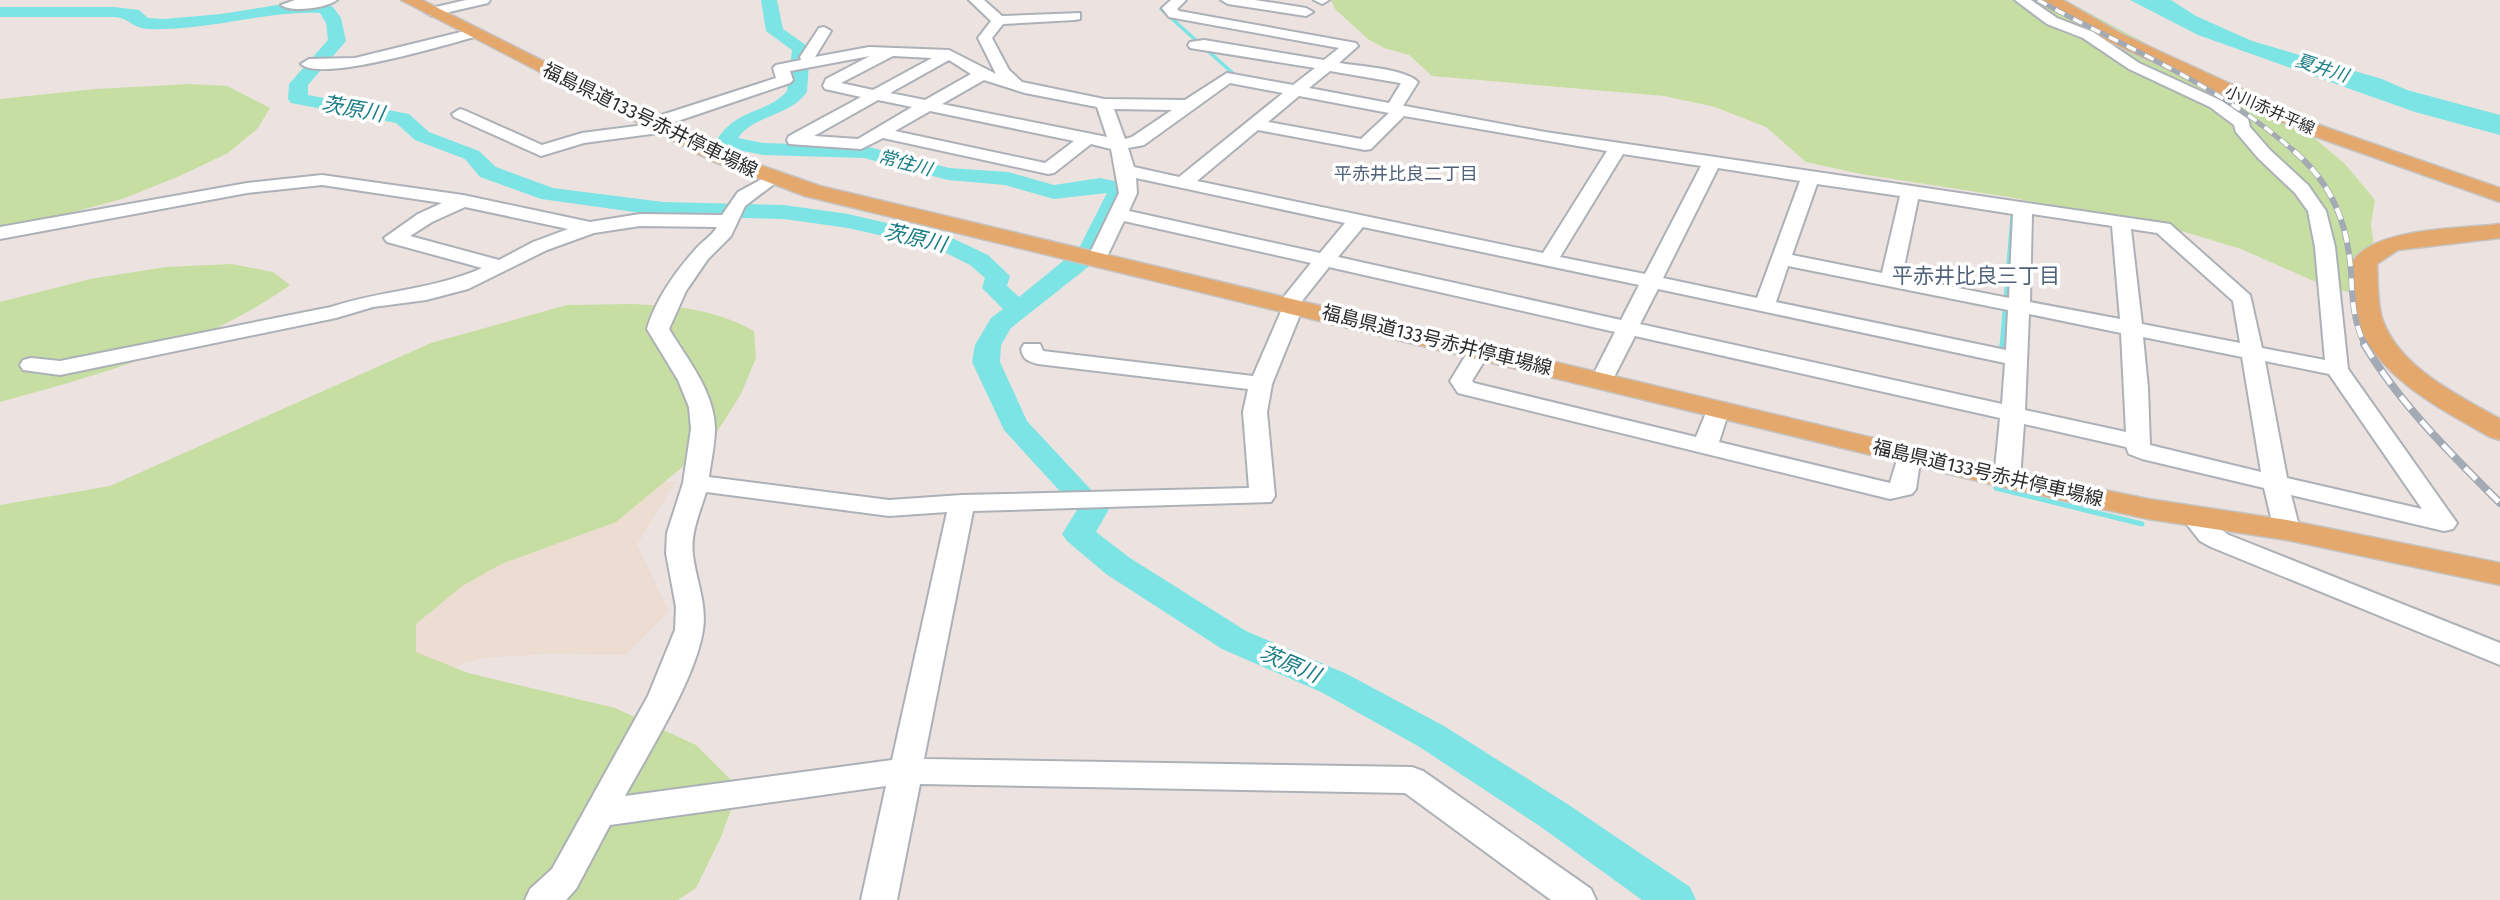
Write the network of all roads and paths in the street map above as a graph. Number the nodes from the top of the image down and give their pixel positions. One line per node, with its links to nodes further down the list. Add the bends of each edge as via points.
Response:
1 (330, 0): 9 (street)
2 (408, 0): 11 (main road, 福島県道133号赤井停車場線)
3 (483, 0): 11 (street)
4 (976, 0): 14 (street)
5 (1228, 0): 12 (street)
6 (1321, 0): 12 (street)
7 (2022, 0): 78 (street, via 2052,22 2088,35 2134,66 2226,111 2302,189 2317,211 2325,247)
8 (2051, 0): 51 (main road, 小川赤井平線, via 2116,38 2303,125)
9 (288, 5)
10 (1172, 11): 16 (street); 18 (street, via 1162,16)
11 (432, 12): 17 (main road, 福島県道133号赤井停車場線)
12 (1306, 12): 16 (street)
13 (1075, 16): 14 (street)
14 (999, 20): 26 (street, via 985,38 1003,72)
15 (824, 31): 22 (street)
16 (1282, 32): 23 (street, via 1350,46)
17 (473, 33): 21 (street, via 355,63); 37 (main road, 福島県道133号赤井停車場線)
18 (1193, 41): 23 (street); 24 (street)
19 (890, 51): 20 (street); 22 (street, via 860,51); 28 (street, via 831,86)
20 (949, 54): 25 (street); 28 (street)
21 (317, 64)
22 (801, 65): 37 (street, via 781,68 785,80)
23 (1326, 65): 27 (street); 33 (street, via 1405,79 1410,82)
24 (1219, 70): 27 (street); 32 (street)
25 (982, 74): 26 (street); 31 (street)
26 (1020, 87): 29 (street); 35 (street)
27 (1297, 88): 33 (street); 36 (street)
28 (876, 95): 31 (street); 39 (street, via 794,140 860,144)
29 (1075, 99): 30 (street); 38 (street)
30 (1104, 104): 32 (street); 42 (street)
31 (928, 105): 35 (street); 39 (street)
32 (1188, 105): 42 (street, via 1138,141)
33 (1396, 107): 36 (street, via 1365,145); 43 (street)
34 (460, 114): 37 (street, via 541,151 582,138)
35 (981, 116): 38 (street); 41 (street)
36 (1254, 124): 49 (street)
37 (656, 126): 48 (main road, 福島県道133号赤井停車場線)
38 (1033, 127): 40 (street); 44 (street)
39 (881, 133): 41 (street)
40 (1088, 138): 42 (street); 44 (street, via 1048,169)
41 (936, 145): 44 (street)
42 (1119, 145): 46 (street)
43 (1618, 148): 45 (street); 64 (street)
44 (989, 156)
45 (1712, 162): 47 (street); 67 (street)
46 (1126, 171): 49 (street); 54 (street, via 1128,193)
47 (1810, 177): 50 (street); 62 (street)
48 (773, 178): 55 (street); 61 (main road, 福島県道133号赤井停車場線)
49 (1183, 183): 56 (street)
50 (1910, 193): 53 (street); 66 (street)
51 (2500, 195)
52 (463, 201): 58 (street); 60 (street, via 337,180 306,181); 65 (street, via 394,238)
53 (2023, 210): 57 (street); 70 (street)
54 (1118, 214): 61 (street); 63 (street)
55 (730, 215): 58 (street); 88 (street, via 723,235 700,256 659,321 658,329 701,407)
56 (1359, 220): 63 (street); 64 (street)
57 (2121, 222): 72 (street); 75 (street, via 2162,228 2243,299)
58 (590, 228): 65 (street, via 540,246)
59 (2500, 231): 83 (main road, via 2392,244 2365,261 2370,320 2391,353 2433,390)
60 (0, 233)
61 (1089, 257): 68 (main road, 福島県道133号赤井停車場線)
62 (1782, 259): 66 (street); 69 (street)
63 (1325, 260): 68 (street); 71 (street)
64 (1548, 260): 67 (street)
65 (501, 267): 77 (street, via 426,294 383,298 336,312 60,368)
66 (1891, 280): 70 (street)
67 (1652, 282): 69 (street); 71 (street)
68 (1291, 304): 74 (main road, 福島県道133号赤井停車場線); 80 (street)
69 (1764, 306): 76 (street)
70 (2020, 306): 72 (street); 76 (street)
71 (1629, 328): 79 (street); 82 (street)
72 (2132, 328): 75 (street); 84 (street)
73 (1032, 349): 80 (street, via 1038,357)
74 (1479, 350): 79 (main road, 福島県道133号赤井停車場線); 85 (street, via 1461,381 1466,388)
75 (2252, 352): 78 (street); 89 (street)
76 (2017, 359): 82 (street)
77 (31, 365)
78 (2337, 369): 89 (street, via 2444,523)
79 (1602, 379): 81 (main road, 福島県道133号赤井停車場線)
80 (1261, 384): 90 (street, via 1255,412 1262,496)
81 (1718, 408): 85 (street); 86 (main road, 福島県道133号赤井停車場線)
82 (2014, 415): 84 (street); 87 (street)
83 (2500, 431)
84 (2138, 442): 89 (street, via 2138,449 2151,454)
85 (1705, 447): 86 (street, via 1890,491 1903,488)
86 (1909, 455): 87 (main road, 福島県道133号赤井停車場線)
87 (2007, 479): 91 (main road, 福島県道133号赤井停車場線)
88 (696, 483): 90 (street, via 889,508); 96 (street, via 680,533 679,553 690,607 689,630 663,696)
89 (2274, 483): 92 (street)
90 (962, 503): 95 (street)
91 (2194, 517): 92 (main road, 福島県道133号赤井停車場線); 94 (street, via 2220,541)
92 (2287, 530): 93 (main road, 福島県道133号赤井停車場線)
93 (2500, 574)
94 (2500, 655)
95 (906, 771): 96 (street); 98 (street); 99 (street, via 1412,780)
96 (600, 813): 97 (street, via 564,879)
97 (543, 900)
98 (879, 900)
99 (1578, 900)

